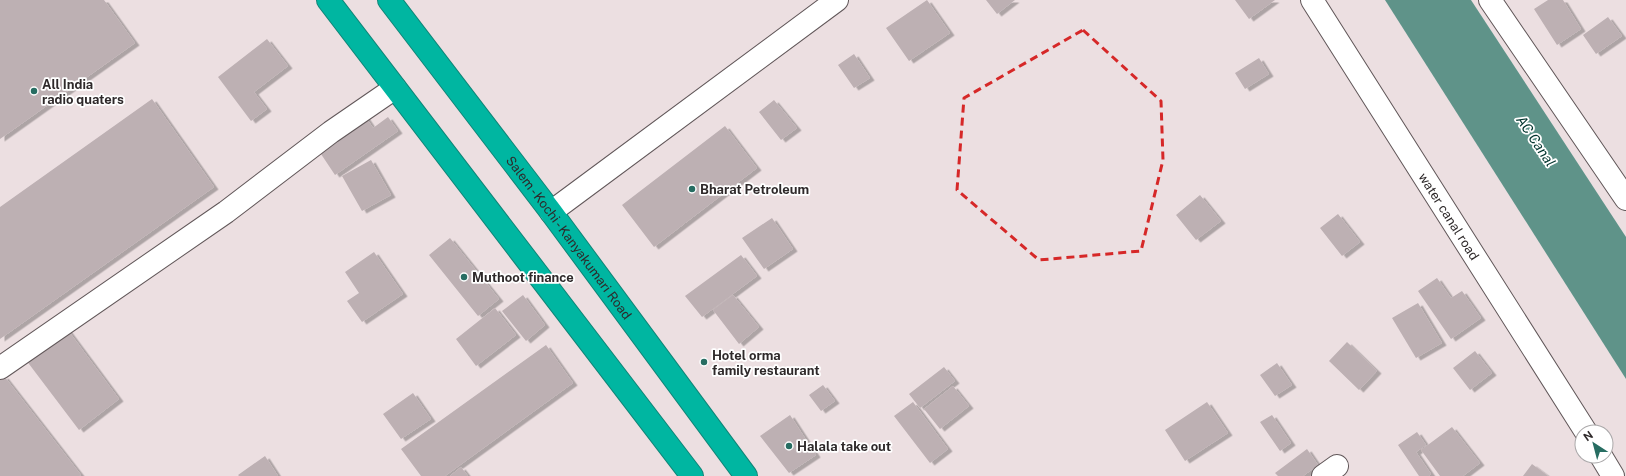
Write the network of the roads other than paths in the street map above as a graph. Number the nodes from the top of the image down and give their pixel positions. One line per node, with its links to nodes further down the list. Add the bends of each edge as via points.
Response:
1 (328, 0): 6 (highway)
2 (389, 0): 8 (highway, Salem - Kochi - Kanyakumari Road)
3 (838, 0): 8 (street)
4 (1312, 0): 10 (street, water canal road)
5 (1490, 0): 7 (street)
6 (395, 88): 9 (street, via 331,132 226,212); 12 (highway)
7 (1626, 199)
8 (551, 212): 13 (highway, Salem - Kochi - Kanyakumari Road)
9 (0, 368)
10 (1581, 424)
11 (1606, 464): 14 (street)
12 (692, 476)
13 (746, 476)
14 (1613, 476)

